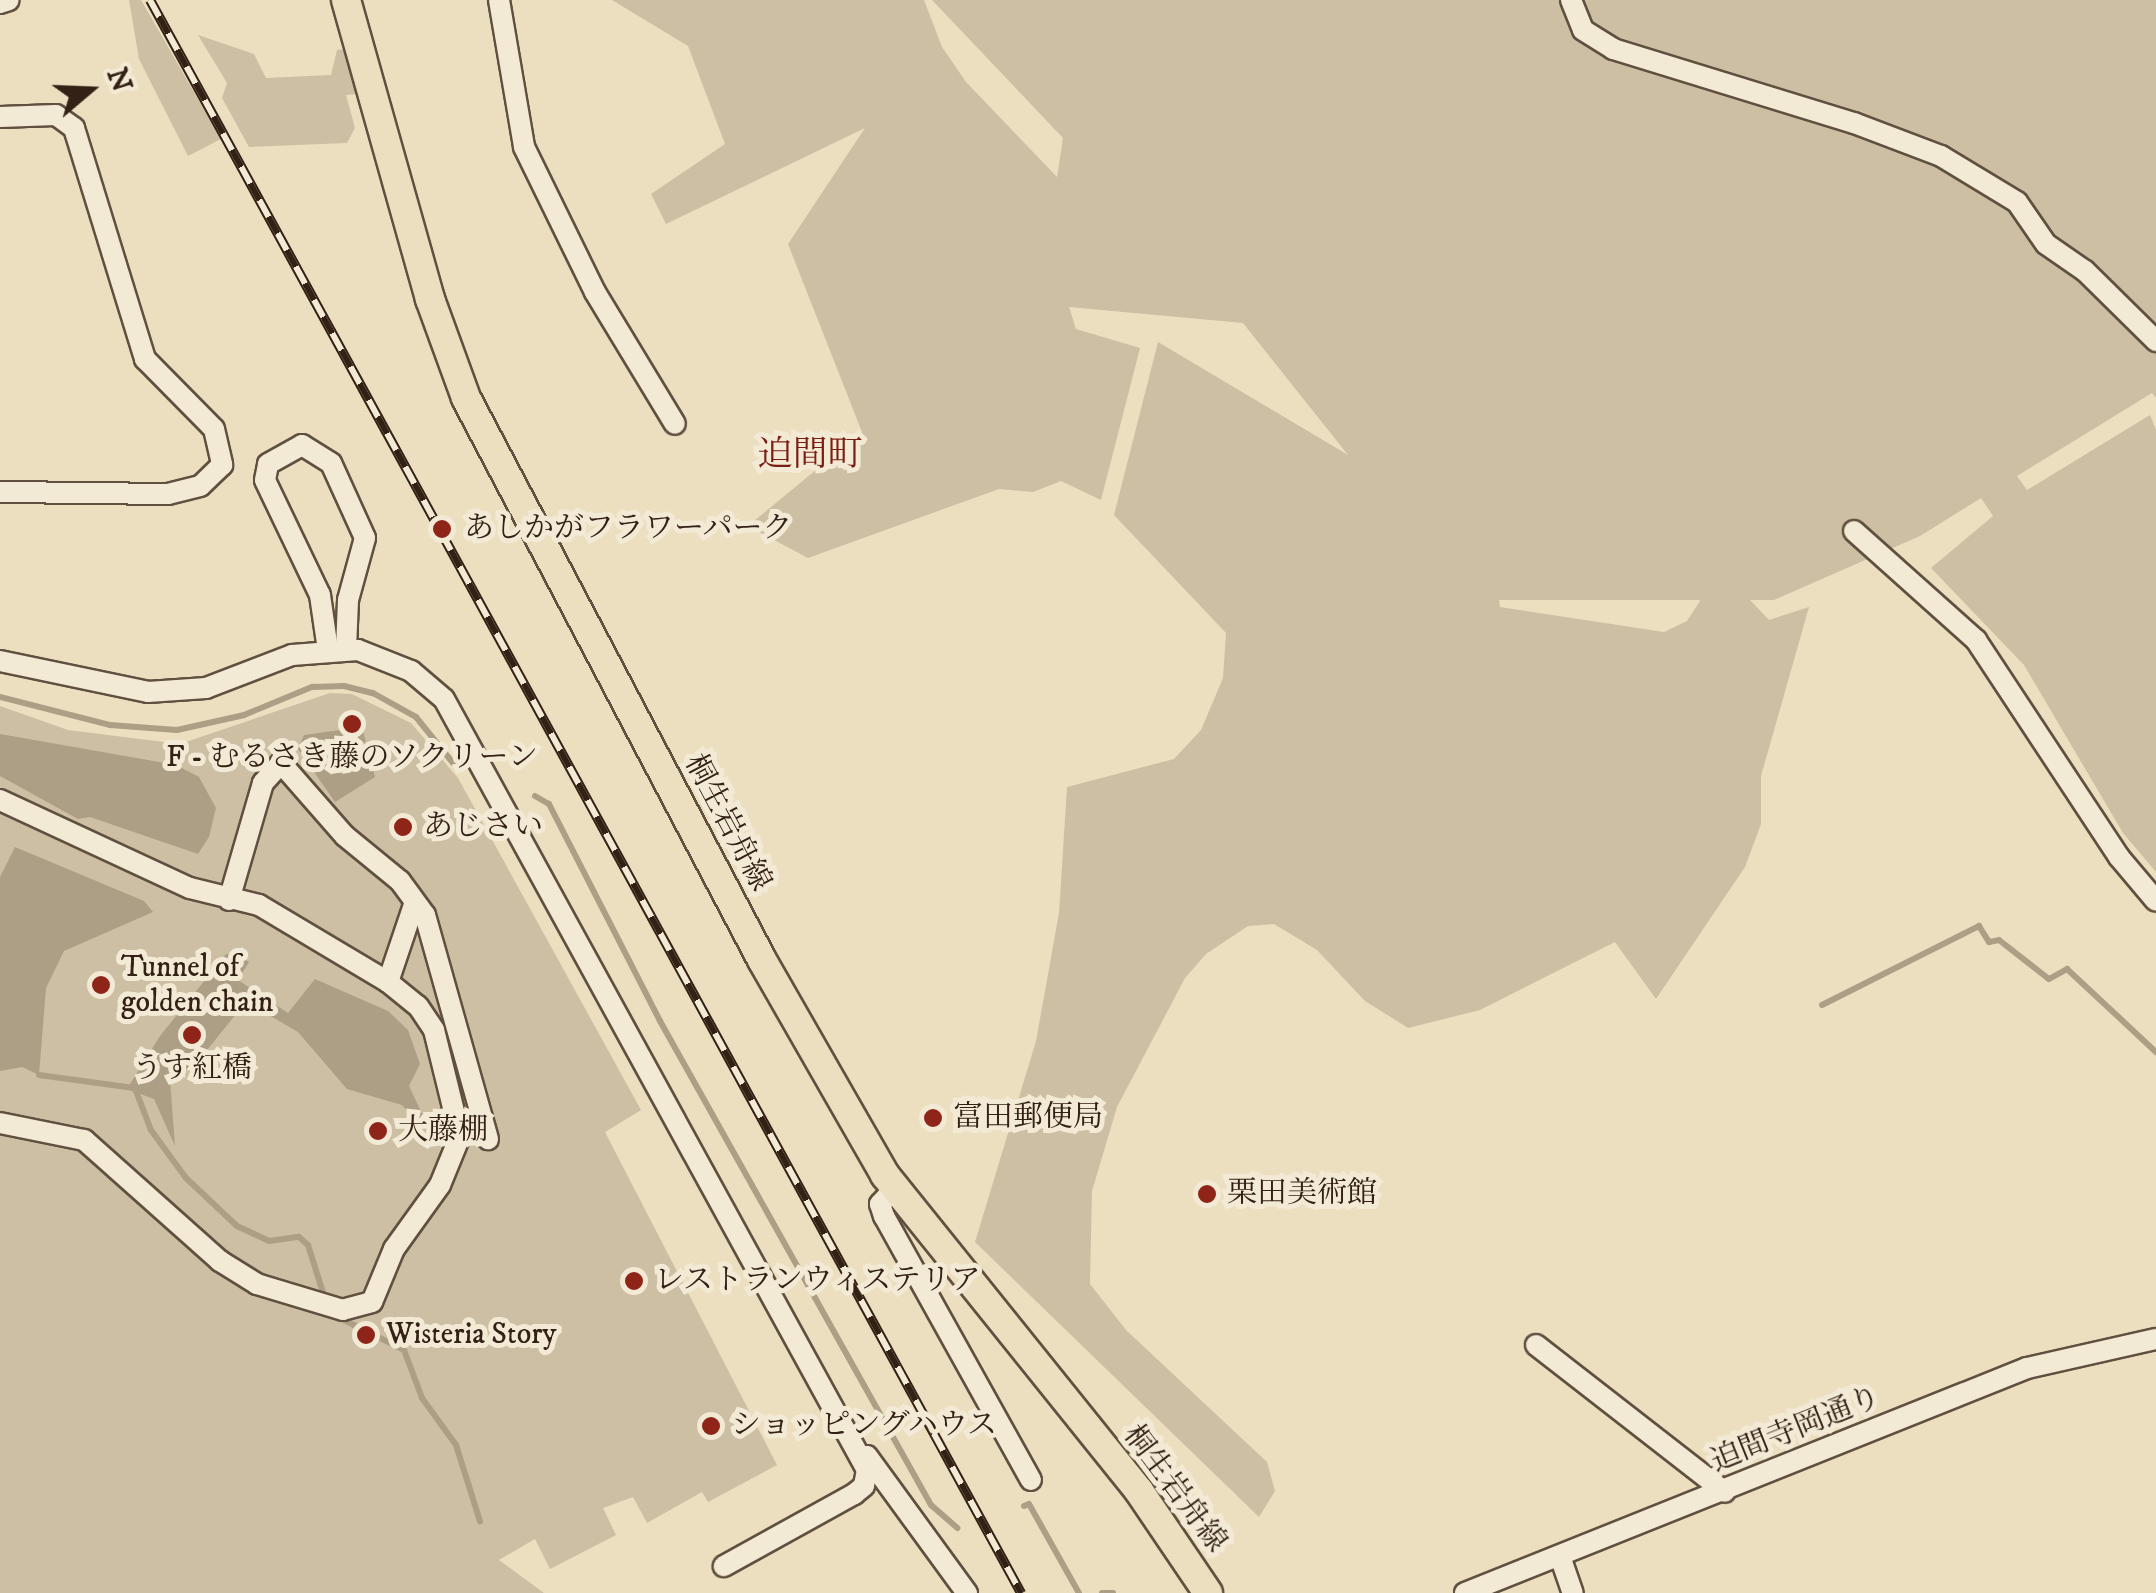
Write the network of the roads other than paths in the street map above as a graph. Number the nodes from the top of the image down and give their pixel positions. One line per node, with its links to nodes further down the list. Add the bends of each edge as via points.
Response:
1 (9, 0): 5 (street)
2 (346, 0): 20 (main road, 桐生岩舟線, via 430,299 466,398 762,960)
3 (499, 0): 8 (street, via 531,165 594,292)
4 (1571, 0): 7 (street, via 1583,30 1613,50 1854,122 1941,156 2017,202 2046,244 2085,271)
5 (0, 3)
6 (0, 117): 9 (street, via 56,115 74,128 145,359 214,430 222,465 200,486 168,494)
7 (2156, 341)
8 (675, 424)
9 (0, 492)
10 (1854, 532): 15 (street, via 1976,640 2120,858)
11 (337, 650): 11 (street, via 320,595 265,480 268,464 302,445 325,455 364,538); 12 (street, via 292,656 206,688 148,692); 23 (street, via 411,671 444,698)
12 (0, 661)
13 (0, 800): 14 (street, via 64,835)
14 (229, 900): 16 (street, via 263,783 281,763); 17 (street, via 259,905)
15 (2156, 901)
16 (415, 902): 17 (street); 19 (street, via 493,1141)
17 (388, 982): 19 (street, via 418,1006 434,1030)
18 (0, 1123): 19 (street, via 84,1140 220,1261 257,1284 343,1310 372,1302 394,1249 440,1185)
19 (460, 1136)
20 (895, 1188): 24 (street, via 880,1204 884,1216); 29 (main road, 桐生岩舟線, via 1139,1491)
21 (2156, 1339): 25 (street, 迫間寺岡通り, via 2027,1368)
22 (1536, 1345): 25 (street)
23 (854, 1438): 27 (street, via 867,1470 864,1486); 28 (street)
24 (1031, 1480)
25 (1725, 1492): 26 (street, 迫間寺岡通り)
26 (1560, 1559): 30 (street, 迫間寺岡通り); 31 (street)
27 (724, 1566)
28 (968, 1593)
29 (1208, 1593)
30 (1465, 1593)
31 (1574, 1593)

